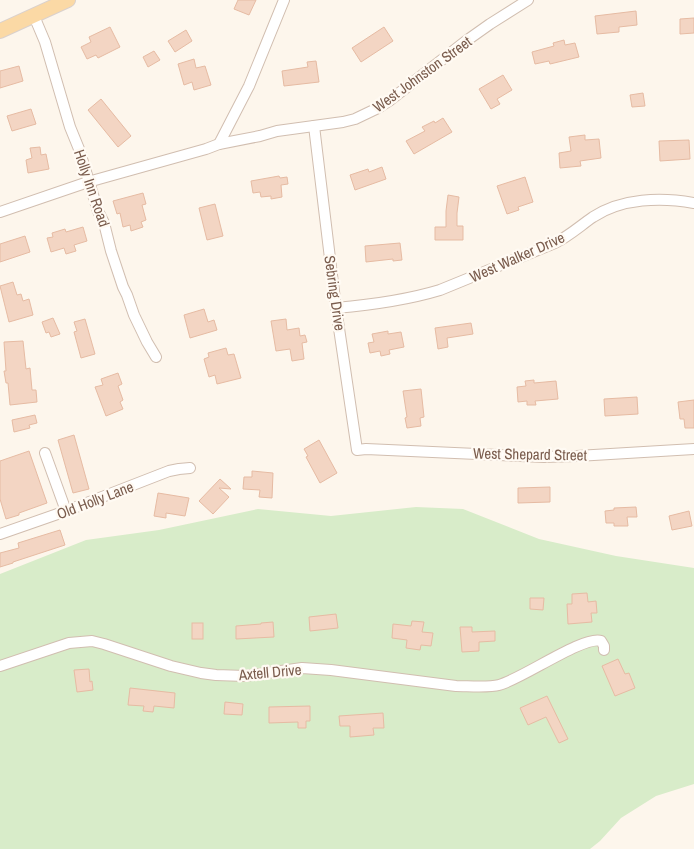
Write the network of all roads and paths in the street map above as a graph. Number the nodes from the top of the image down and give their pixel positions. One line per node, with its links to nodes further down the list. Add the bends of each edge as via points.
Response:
1 (68, 0): 4 (main road)
2 (284, 0): 7 (street, via 249,86)
3 (528, 0): 6 (street, West Johnston Street, via 466,41 378,108 355,119)
4 (34, 16): 5 (main road); 8 (street, Holly Inn Road)
5 (0, 31)
6 (314, 126): 7 (street, West Johnston Street); 11 (street, Sebring Drive)
7 (218, 144): 8 (street, West Johnston Street)
8 (88, 182): 10 (street, West Johnston Street); 12 (street, Holly Inn Road, via 123,287 146,342)
9 (694, 203): 11 (street, West Walker Drive, via 665,200 624,204 594,216 555,243 440,290 422,296)
10 (0, 212)
11 (336, 308): 13 (street, Sebring Drive, via 357,450)
12 (156, 357)
13 (366, 449): 14 (street, West Shepard Street, via 544,456)
14 (694, 449)
15 (45, 453): 17 (street)
16 (190, 468): 17 (street, Old Holly Lane, via 169,471)
17 (66, 511): 18 (street, Old Holly Lane)
18 (0, 534)
19 (604, 650): 20 (street, Axtell Drive, via 601,641 594,640 498,685 471,686 302,668 245,676 216,675 171,666 104,644 81,641)
20 (0, 666)

